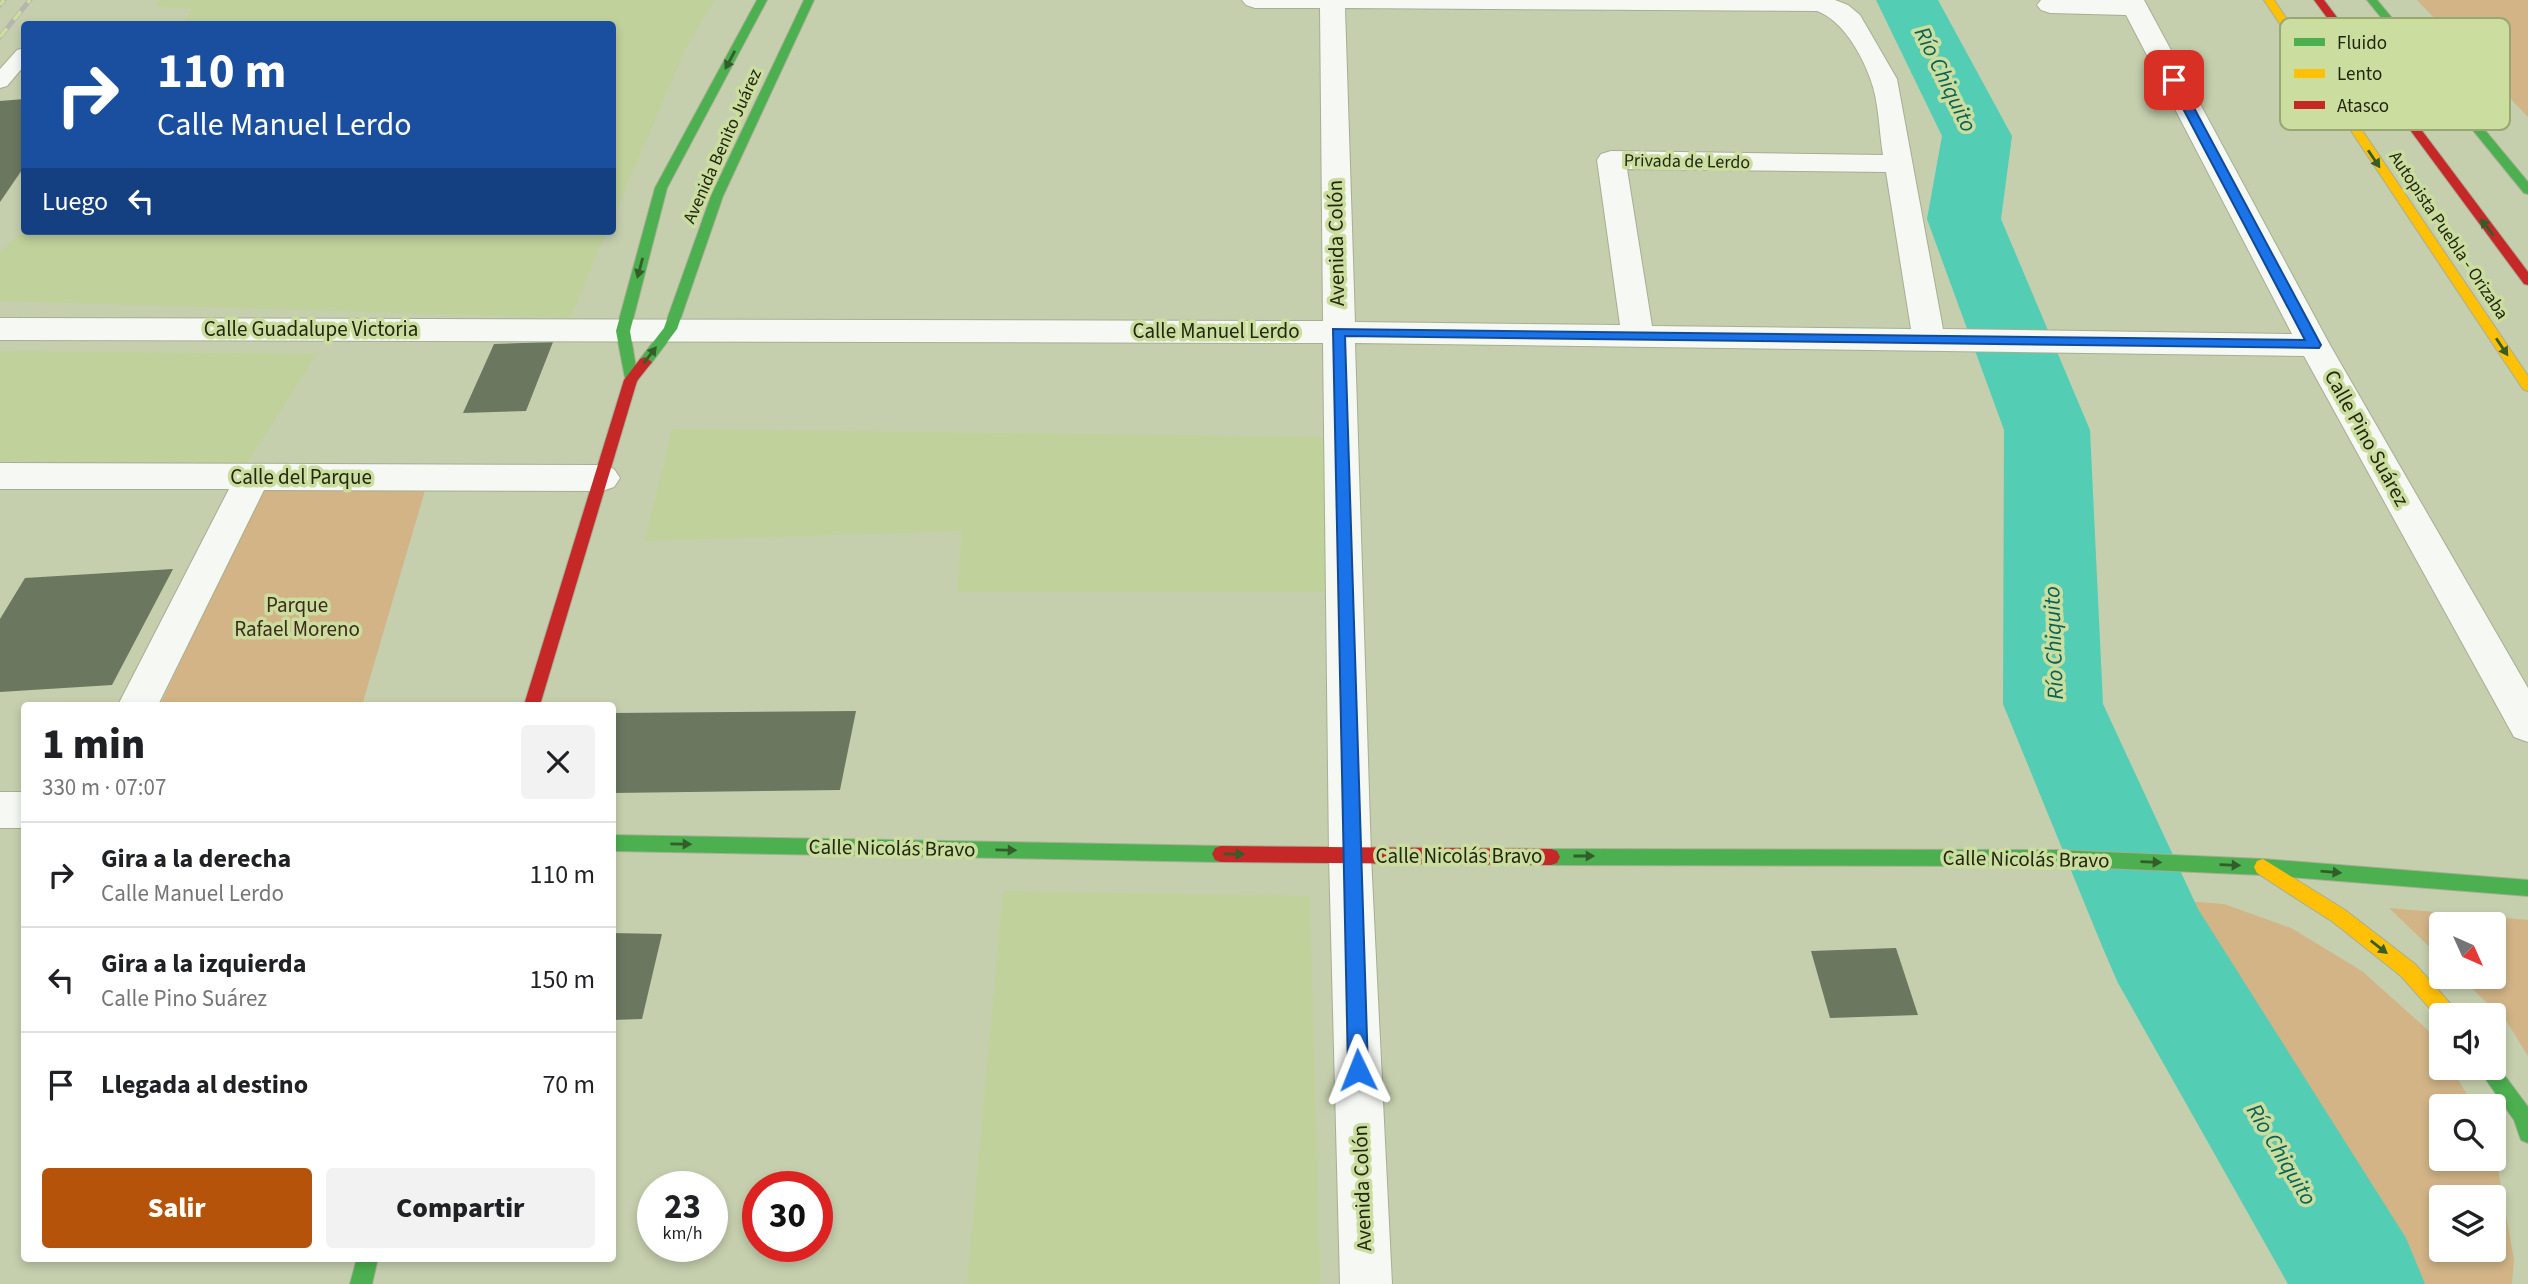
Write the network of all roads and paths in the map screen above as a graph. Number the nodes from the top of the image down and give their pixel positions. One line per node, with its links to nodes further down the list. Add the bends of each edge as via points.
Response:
1 (762, 0): 23 (main road, Avenida Benito Juárez, one-way to 23, via 662,188)
2 (809, 0): 22 (main road, Avenida Benito Juárez, via 717,196)
3 (1255, 0): 7 (street)
4 (2269, 0): 10 (main road, Autopista Puebla - Orizaba, one-way to 10)
5 (2319, 0): 11 (main road, Autopista Puebla - Orizaba, one-way to 5)
6 (2372, 0): 12 (main road)
7 (1332, 1): 18 (street, via 1820,3 1851,20 1884,79); 24 (street, Avenida Colón)
8 (2133, 4): 9 (street); 27 (street, Calle Pino Suárez)
9 (2050, 5)
10 (2281, 18)
11 (2332, 18)
12 (2387, 18)
13 (21, 58): 14 (lane)
14 (0, 82)
15 (2356, 130): 29 (main road, Autopista Puebla - Orizaba, one-way to 29)
16 (2416, 130): 20 (main road, Autopista Puebla - Orizaba, one-way to 16)
17 (2479, 130): 19 (main road)
18 (1898, 164): 25 (street, Privada de Lerdo, via 1611,160); 26 (street)
19 (2528, 190)
20 (2528, 281)
21 (0, 329): 23 (street, Calle Guadalupe Victoria)
22 (670, 329): 23 (street, Calle Manuel Lerdo); 24 (street, Calle Manuel Lerdo); 28 (main road, Avenida Benito Juárez, one-way to 22)
23 (623, 331): 28 (main road, Avenida Benito Juárez)
24 (1338, 332): 25 (street, Calle Manuel Lerdo); 39 (street, Avenida Colón)
25 (1637, 335): 26 (street, Calle Manuel Lerdo)
26 (1930, 338): 27 (street, Calle Manuel Lerdo)
27 (2314, 345): 35 (street, Calle Pino Suárez)
28 (631, 380): 31 (main road, Avenida Benito Juárez)
29 (2528, 386)
30 (253, 477): 31 (street, Calle del Parque); 32 (street, Calle del Parque); 33 (street)
31 (602, 478): 34 (main road, Avenida Benito Juárez)
32 (5, 484)
33 (140, 702)
34 (533, 702)
35 (2528, 725)
36 (0, 810): 37 (street)
37 (21, 810)
38 (616, 843): 39 (main road, Calle Nicolás Bravo, one-way to 39)
39 (1350, 856): 40 (main road, Calle Nicolás Bravo, one-way to 40, via 2058,858); 47 (street, Avenida Colón)
40 (2263, 867): 41 (main road, Calle Nicolás Bravo, one-way to 41); 42 (main road, one-way to 42, via 2339,916 2398,962)
41 (2528, 888)
42 (2437, 1003)
43 (2497, 1080): 44 (main road, via 2522,1115)
44 (2528, 1133)
45 (367, 1262): 46 (main road)
46 (361, 1284)
47 (1366, 1284)

